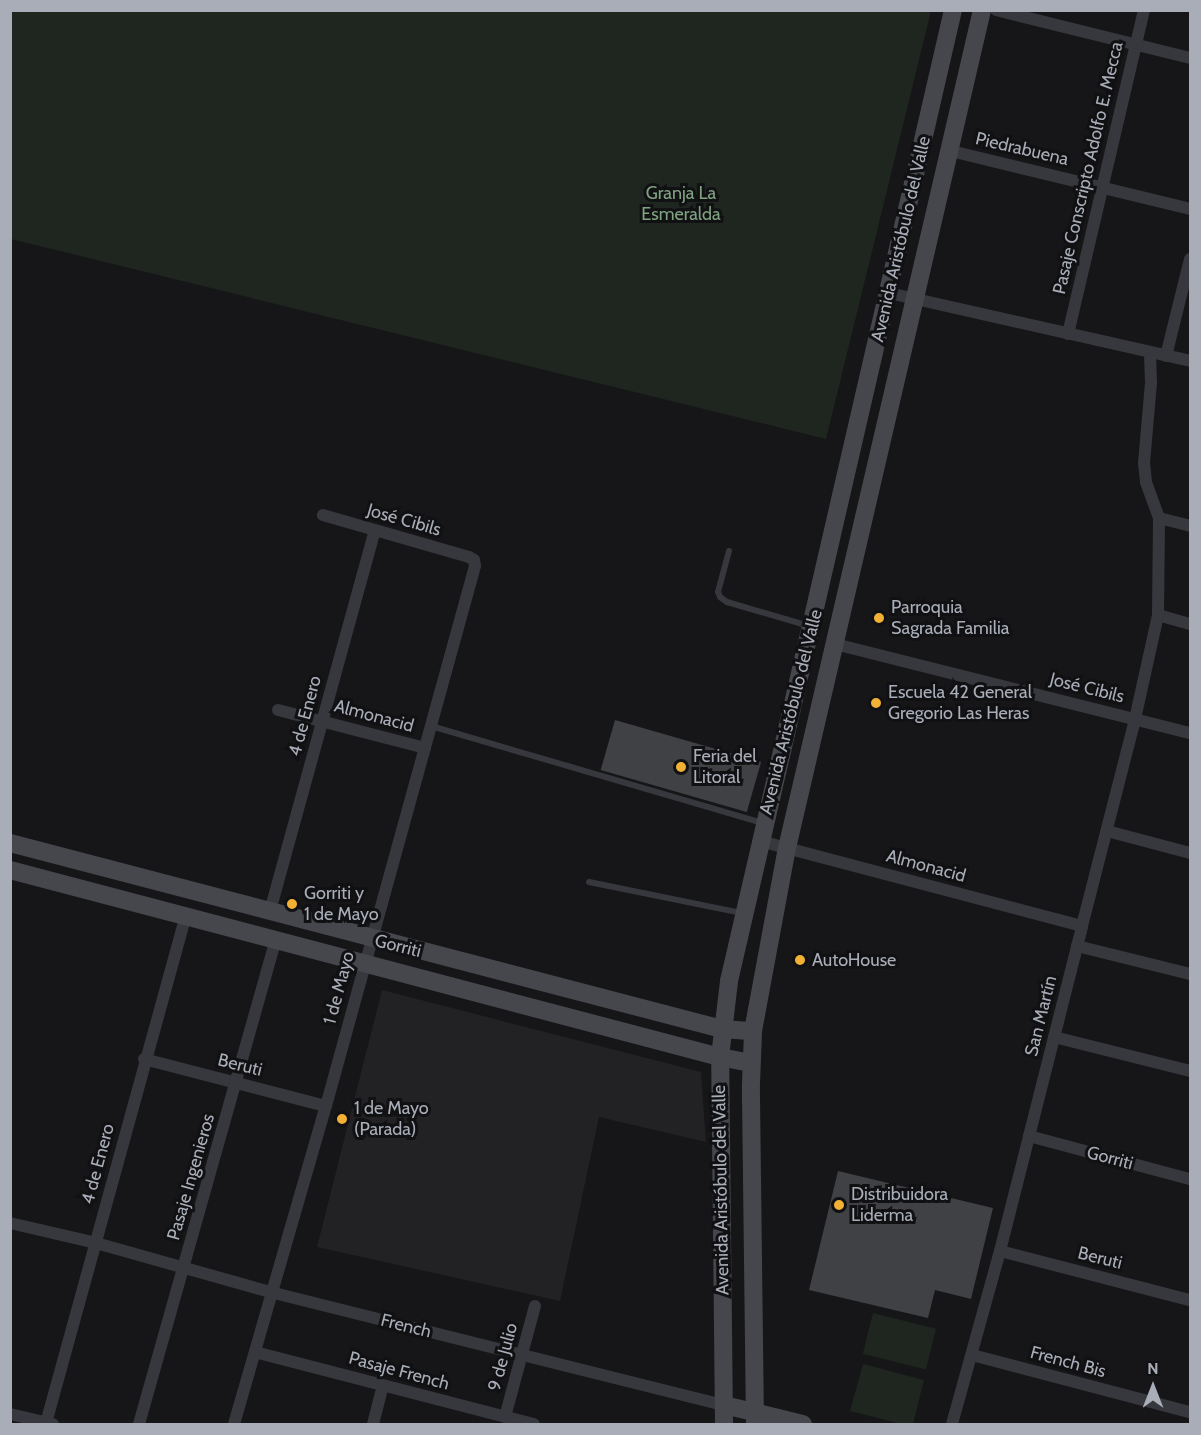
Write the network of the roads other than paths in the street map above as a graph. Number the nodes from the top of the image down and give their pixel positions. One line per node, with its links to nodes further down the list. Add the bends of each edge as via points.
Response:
1 (953, 10): 11 (main road, Avenida Aristóbulo del Valle)
2 (982, 10): 7 (main road, Avenida Aristóbulo del Valle)
3 (996, 10): 5 (street)
4 (1144, 10): 5 (street, Pasaje Conscripto Adolfo E. Mecca)
5 (1136, 45): 6 (street); 8 (street, Pasaje Conscripto Adolfo E. Mecca)
6 (1191, 58)
7 (951, 151): 8 (street, Piedrabuena); 12 (main road, Avenida Aristóbulo del Valle)
8 (1104, 186): 9 (street, Piedrabuena); 13 (street, Pasaje Conscripto Adolfo E. Mecca)
9 (1191, 209)
10 (1191, 259): 15 (street)
11 (889, 293): 12 (street); 25 (main road, Avenida Aristóbulo del Valle)
12 (916, 300): 13 (street); 26 (main road, Avenida Aristóbulo del Valle)
13 (1068, 334): 14 (street)
14 (1150, 352): 15 (street); 18 (street, via 1144,464)
15 (1166, 356): 16 (street)
16 (1191, 361)
17 (323, 515): 20 (street, José Cibils)
18 (1159, 518): 19 (street); 23 (street, San Martín)
19 (1191, 526)
20 (375, 531): 22 (street, José Cibils); 29 (street, 4 de Enero)
21 (729, 551): 25 (lane, via 720,597)
22 (474, 560): 30 (street, 1 de Mayo)
23 (1158, 615): 24 (street); 28 (street, San Martín)
24 (1191, 624)
25 (812, 627): 34 (main road, Avenida Aristóbulo del Valle)
26 (835, 644): 28 (street, José Cibils); 36 (main road, Avenida Aristóbulo del Valle)
27 (278, 710): 29 (street, Almonacid)
28 (1135, 719): 31 (street, José Cibils); 33 (street, San Martín)
29 (322, 720): 32 (street, Almonacid); 40 (street, 4 de Enero)
30 (431, 726): 32 (street, 1 de Mayo); 34 (lane)
31 (1191, 733)
32 (425, 748): 45 (street, 1 de Mayo)
33 (1107, 831): 37 (street); 43 (street, San Martín)
34 (762, 832): 36 (street, Almonacid); 41 (main road, Avenida Aristóbulo del Valle)
35 (10, 843): 40 (main road, Gorriti)
36 (788, 848): 43 (street, Almonacid); 50 (main road, Avenida Aristóbulo del Valle)
37 (1191, 852)
38 (10, 870): 42 (main road, Gorriti)
39 (589, 882): 41 (lane)
40 (270, 911): 45 (main road, Gorriti)
41 (744, 914): 49 (main road, Avenida Aristóbulo del Valle)
42 (186, 915): 44 (main road, Gorriti); 53 (street, 4 de Enero)
43 (1082, 926): 46 (street, San Martín)
44 (276, 939): 47 (main road, Gorriti); 56 (street, Pasaje Ingenieros)
45 (372, 939): 47 (street, 1 de Mayo); 49 (main road, Gorriti)
46 (1077, 946): 48 (street); 51 (street, San Martín)
47 (365, 964): 52 (main road, Gorriti); 57 (street, 1 de Mayo)
48 (1191, 974)
49 (722, 1029): 50 (main road, Gorriti); 52 (main road, Avenida Aristóbulo del Valle)
50 (753, 1031): 54 (main road, Avenida Aristóbulo del Valle)
51 (1054, 1037): 55 (street); 58 (street, San Martín)
52 (720, 1057): 54 (main road, Gorriti); 71 (main road, Avenida Aristóbulo del Valle)
53 (144, 1059): 56 (street, Beruti); 61 (street, 4 de Enero)
54 (751, 1062): 75 (main road, Avenida Aristóbulo del Valle)
55 (1191, 1071)
56 (236, 1082): 57 (street, Beruti); 63 (street, Pasaje Ingenieros)
57 (326, 1106): 64 (street, 1 de Mayo)
58 (1029, 1136): 59 (street, Gorriti); 62 (street, San Martín)
59 (1191, 1179)
60 (10, 1223): 61 (street, French)
61 (96, 1243): 63 (street, French); 76 (street, 4 de Enero)
62 (1000, 1251): 65 (street, Beruti); 69 (street, San Martín)
63 (184, 1267): 64 (street, French); 77 (street, Pasaje Ingenieros)
64 (270, 1292): 67 (street, 1 de Mayo); 68 (street, French)
65 (1191, 1300)
66 (535, 1306): 68 (street, 9 de Julio)
67 (255, 1352): 70 (street, Pasaje French); 78 (street, 1 de Mayo)
68 (522, 1354): 71 (street, French); 74 (street, 9 de Julio)
69 (972, 1355): 72 (street, French Bis); 83 (street, San Martín)
70 (383, 1385): 74 (street, Pasaje French); 79 (street)
71 (724, 1405): 75 (main road, French); 81 (main road, Avenida Aristóbulo del Valle)
72 (1191, 1412)
73 (10, 1414): 76 (street)
74 (505, 1417): 80 (street, Pasaje French)
75 (755, 1418): 82 (main road, French)
76 (50, 1424)
77 (139, 1425)
78 (234, 1425)
79 (373, 1425)
80 (534, 1425)
81 (724, 1425)
82 (803, 1425)
83 (952, 1425)

